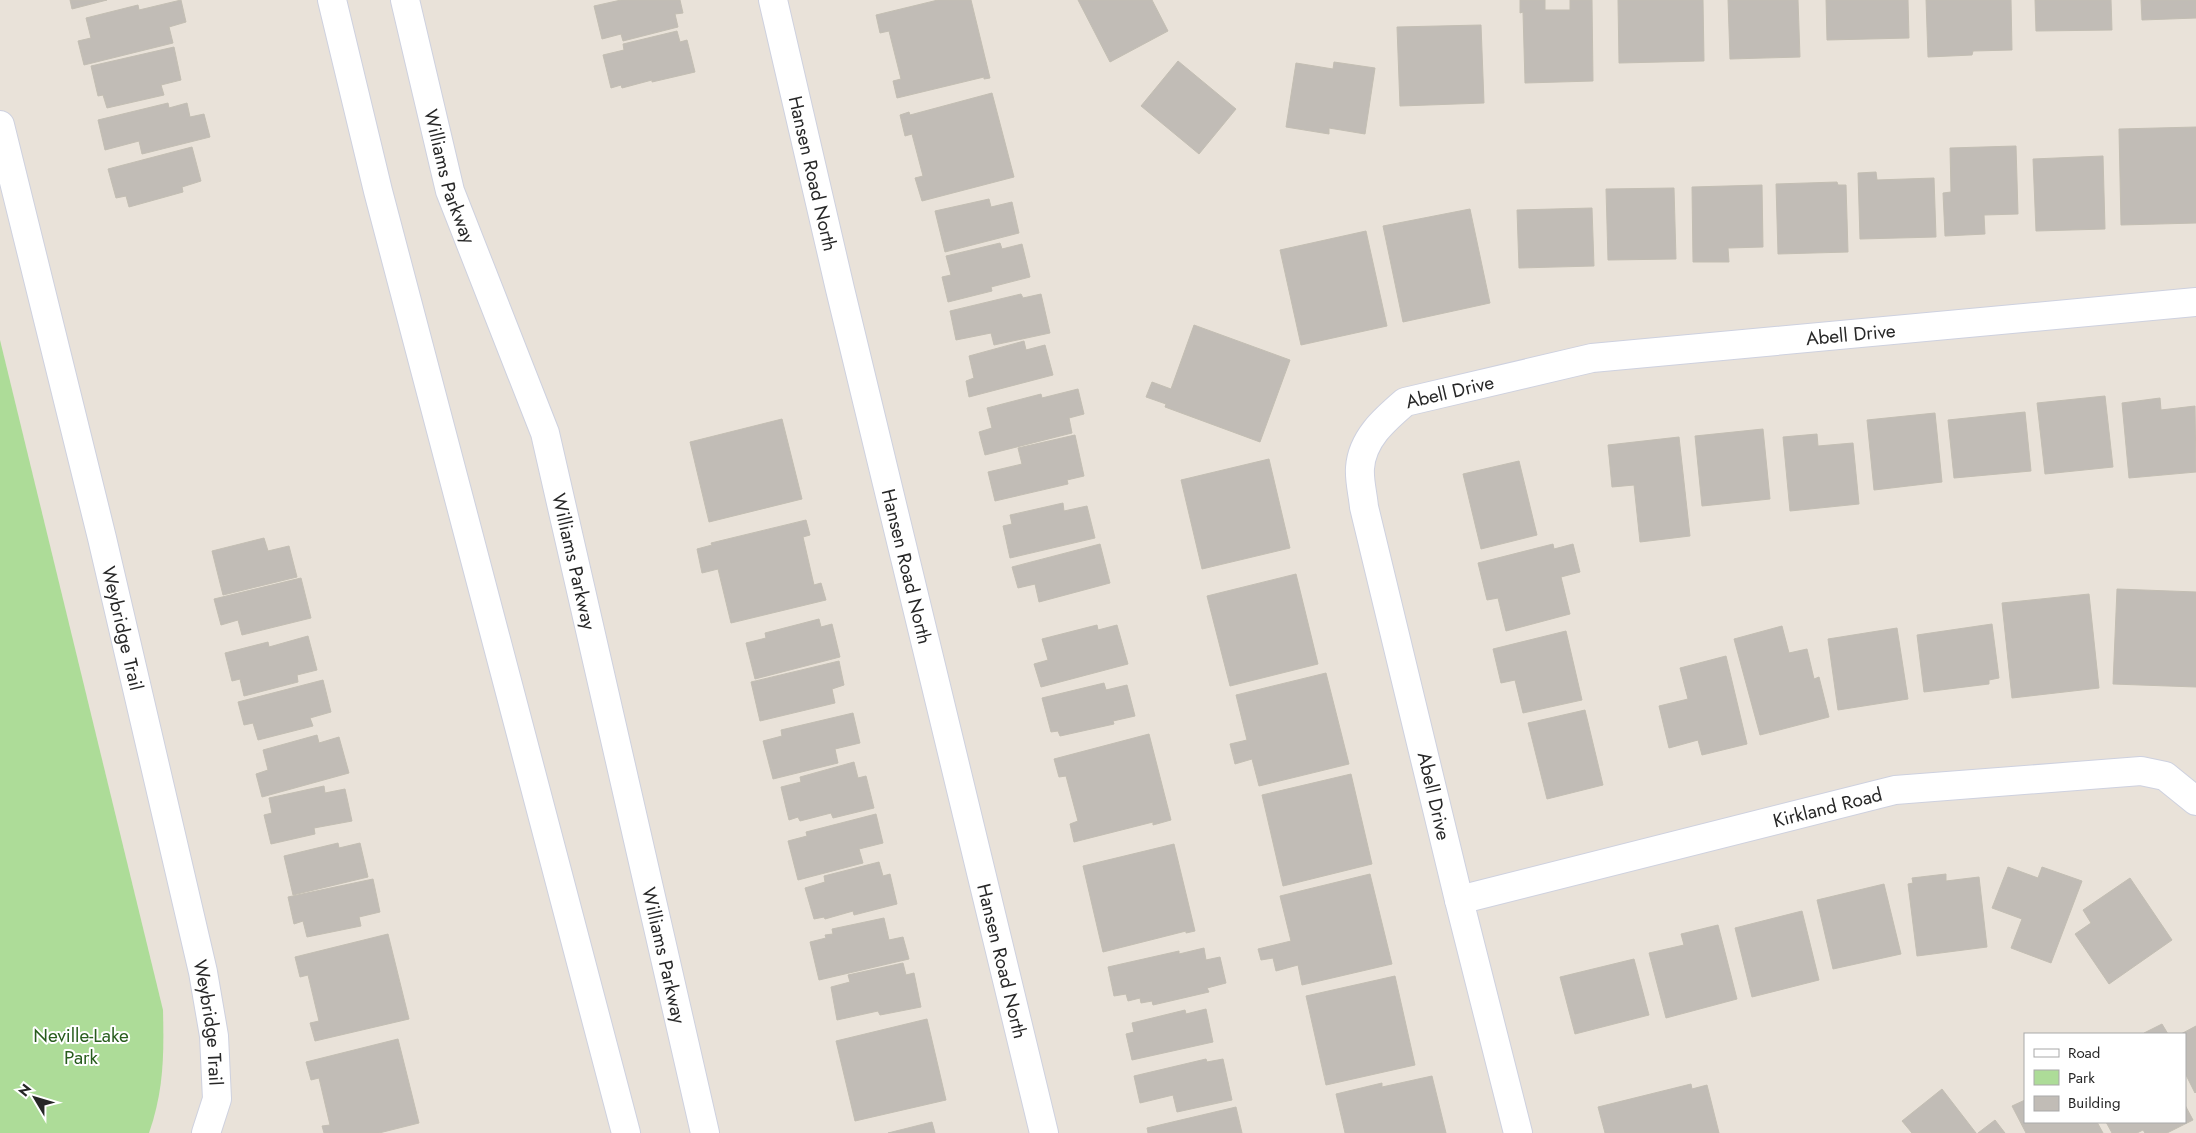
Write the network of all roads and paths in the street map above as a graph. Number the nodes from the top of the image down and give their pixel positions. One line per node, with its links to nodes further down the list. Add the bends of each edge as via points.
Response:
1 (332, 0): 9 (street, via 378,191)
2 (404, 0): 10 (street, Williams Parkway, via 450,191 546,433)
3 (773, 0): 11 (street, Hansen Road North)
4 (0, 125): 8 (street, Weybridge Trail, via 102,538 202,972 214,1036 217,1099)
5 (2196, 302): 7 (street, Abell Drive, via 1592,358 1405,402 1369,438 1360,468 1364,507)
6 (2196, 801): 7 (street, Kirkland Road, via 2165,776 2141,771 1895,790)
7 (1459, 900): 12 (street, Abell Drive)
8 (206, 1133)
9 (626, 1133)
10 (705, 1133)
11 (1044, 1133)
12 (1518, 1133)

